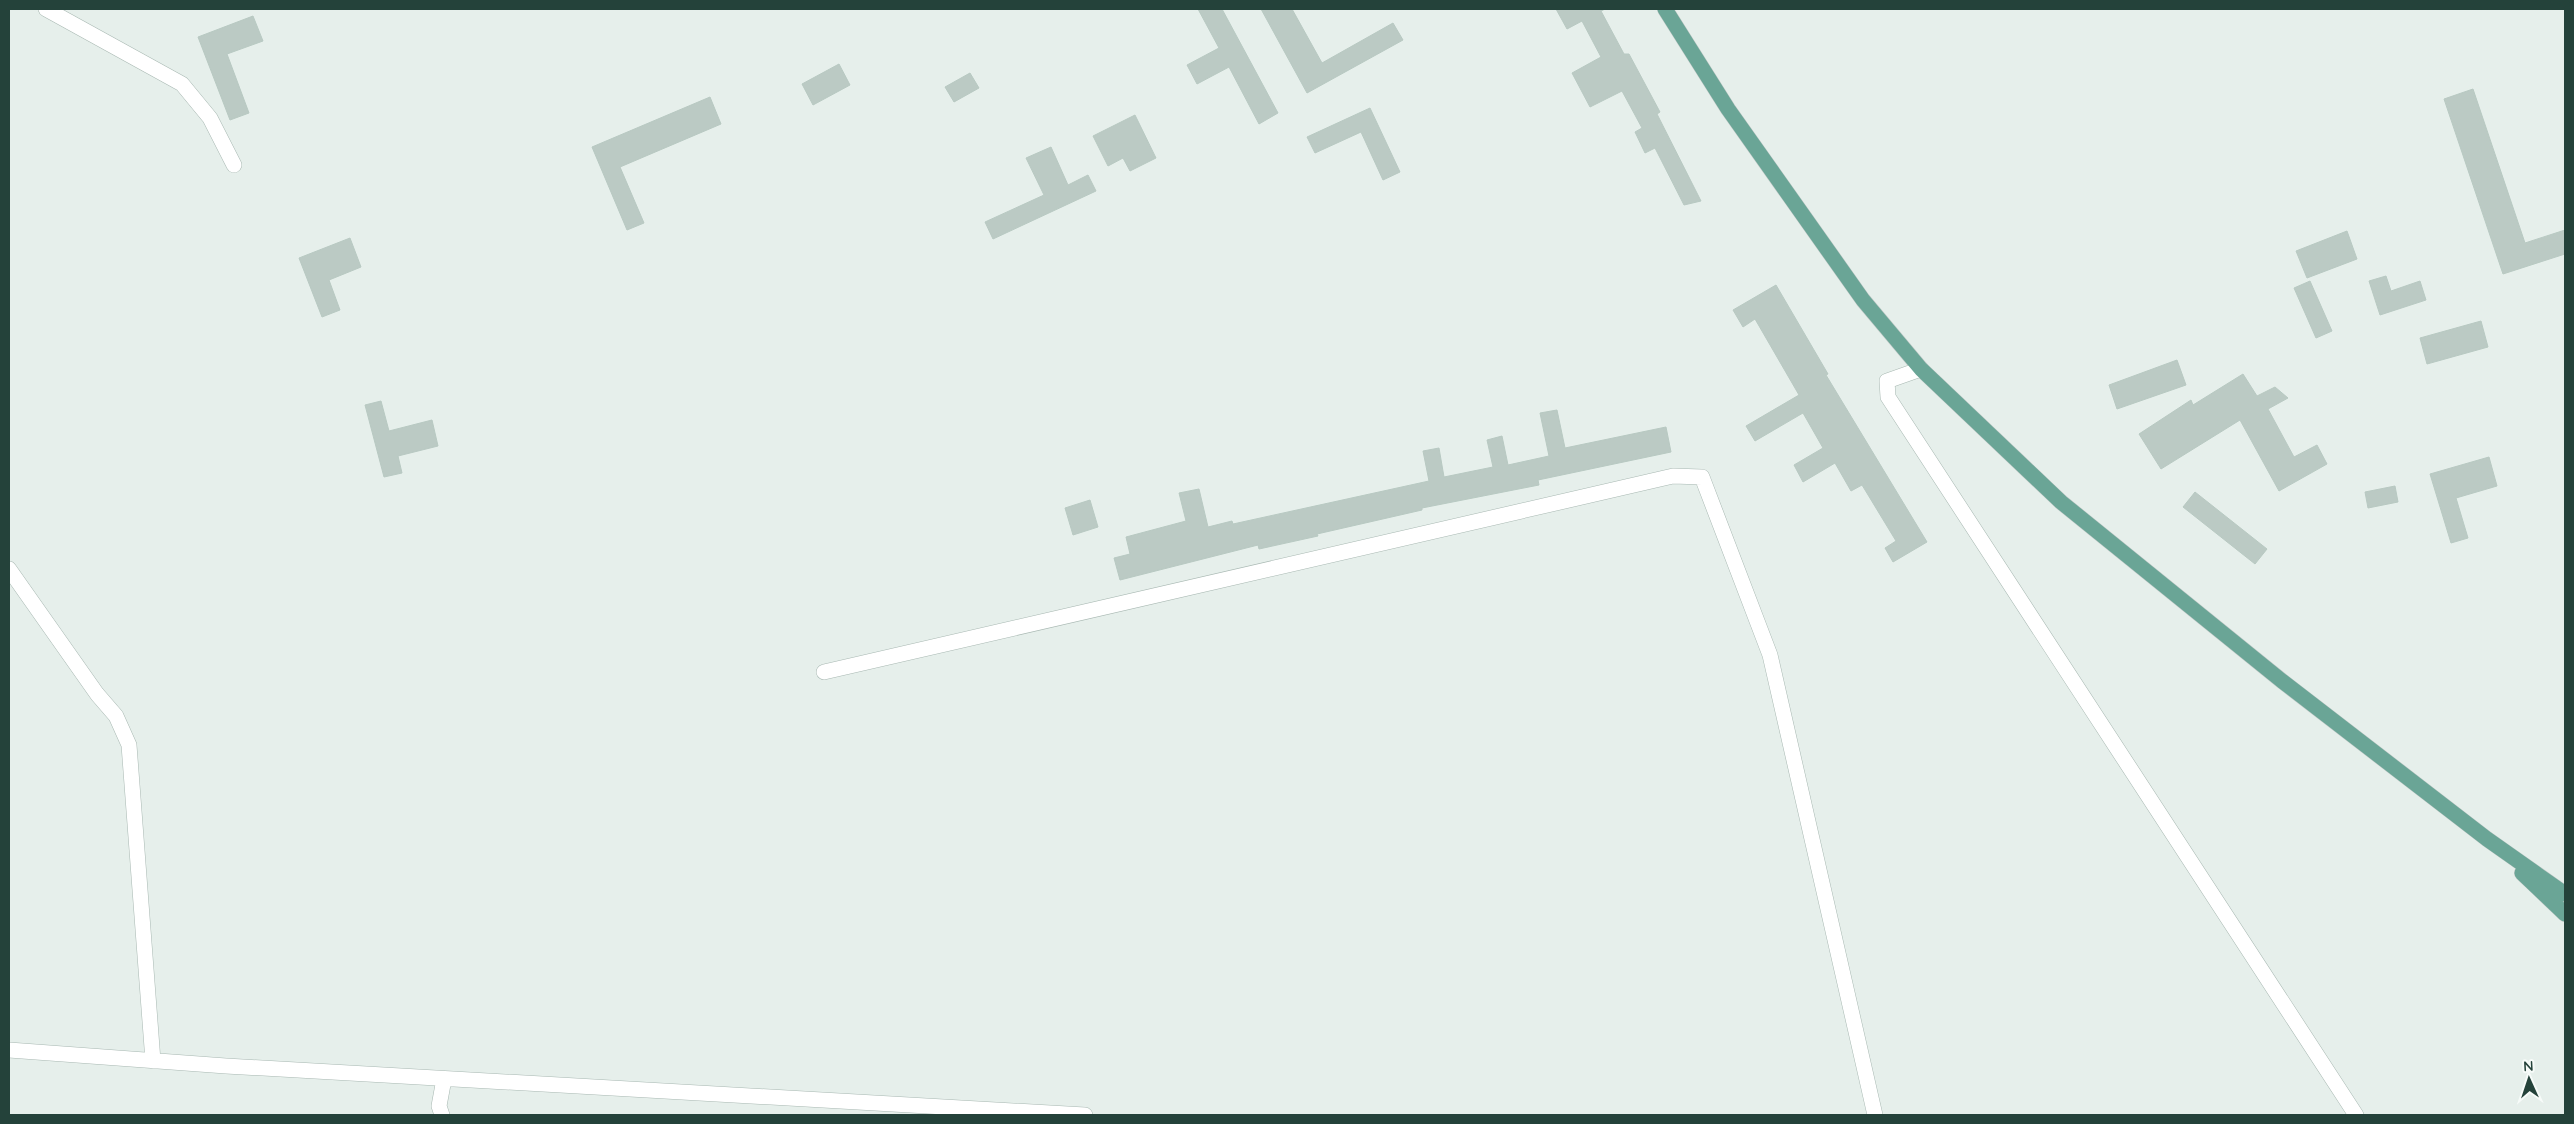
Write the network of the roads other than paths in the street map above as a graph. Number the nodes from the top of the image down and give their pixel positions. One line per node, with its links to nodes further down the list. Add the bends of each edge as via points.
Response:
1 (46, 9): 3 (street, via 182,84 210,118)
2 (1665, 9): 4 (main road, via 1728,109 1863,300)
3 (234, 165)
4 (1921, 369): 7 (main road, via 2061,502 2282,681); 16 (street, via 1887,381 1888,398)
5 (9, 569): 11 (street, via 116,716 129,745)
6 (824, 672): 15 (street, via 1673,476 1702,477 1770,655)
7 (2486, 839): 8 (main road); 9 (main road)
8 (2565, 894)
9 (2565, 914)
10 (9, 1050): 11 (street)
11 (153, 1061): 12 (street)
12 (444, 1078): 13 (street); 14 (street)
13 (442, 1115)
14 (1085, 1115)
15 (1875, 1115)
16 (2356, 1115)

